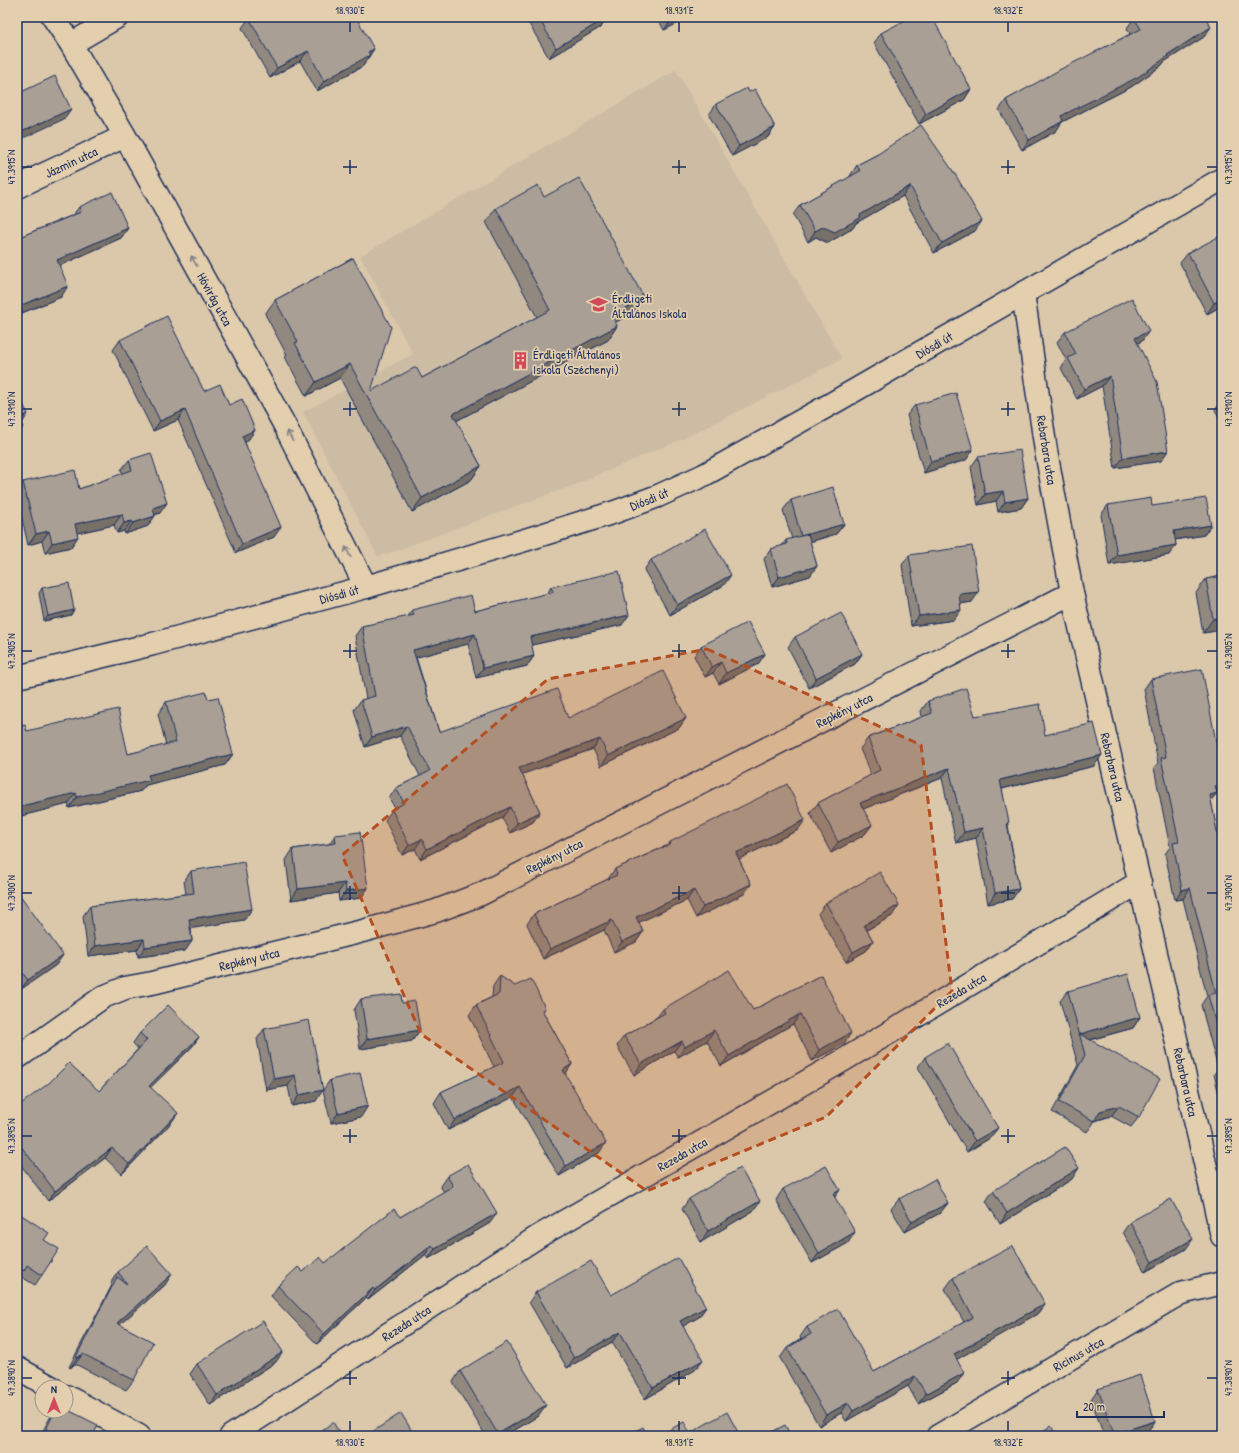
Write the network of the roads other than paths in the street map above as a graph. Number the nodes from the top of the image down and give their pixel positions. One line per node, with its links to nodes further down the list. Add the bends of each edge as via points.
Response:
1 (53, 17): 3 (street, Hóvirág utca)
2 (117, 17): 3 (street)
3 (71, 44): 4 (street, Hóvirág utca)
4 (125, 136): 6 (street, Jázmin utca); 8 (street, Hóvirág utca, one-way to 4, via 284,424)
5 (1222, 179): 7 (street, Diósdi út)
6 (17, 187)
7 (1023, 293): 8 (street, Diósdi út, via 704,475 658,496 548,533); 9 (street, Rebarbara utca, via 1046,451)
8 (366, 587): 10 (street, Diósdi út, via 153,644)
9 (1072, 593): 11 (street, Rebarbara utca); 12 (street, Repkény utca, via 481,894 436,911 359,932 125,988 103,997)
10 (17, 677)
11 (1140, 882): 13 (street, Rebarbara utca); 19 (street, Rezeda utca, via 842,1062 539,1236)
12 (17, 1058)
13 (1222, 1236)
14 (1222, 1282): 20 (street, Ricinus utca, via 1181,1293)
15 (17, 1368): 16 (street)
16 (37, 1379)
17 (74, 1400): 18 (street)
18 (139, 1436)
19 (231, 1436)
20 (938, 1436)

